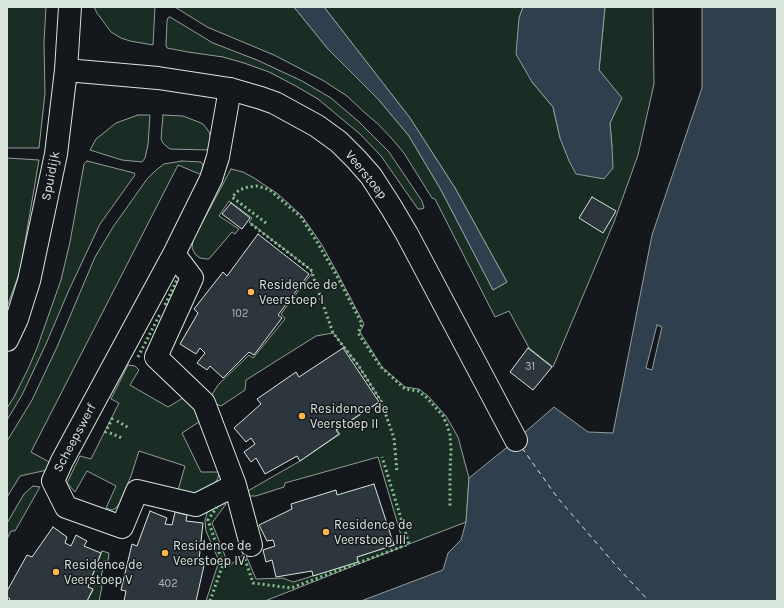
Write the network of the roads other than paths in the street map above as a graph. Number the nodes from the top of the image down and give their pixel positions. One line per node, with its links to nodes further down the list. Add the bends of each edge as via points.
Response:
1 (70, 7): 2 (street, Spuidijk)
2 (66, 70): 3 (street, Veerstoep, via 158,78); 5 (street, Spuidijk, via 56,154 41,228 29,281 17,319)
3 (230, 89): 4 (street, Scheepswerf, via 218,157 211,179); 6 (street, Veerstoep, via 275,103 317,126 339,142 371,176 410,239)
4 (174, 254): 7 (street, via 192,278 156,357 204,403); 7 (street, Scheepswerf, via 53,481 66,506 122,528 136,491 196,505)
5 (7, 340)
6 (516, 440)
7 (235, 485): 8 (street)
8 (251, 546)

